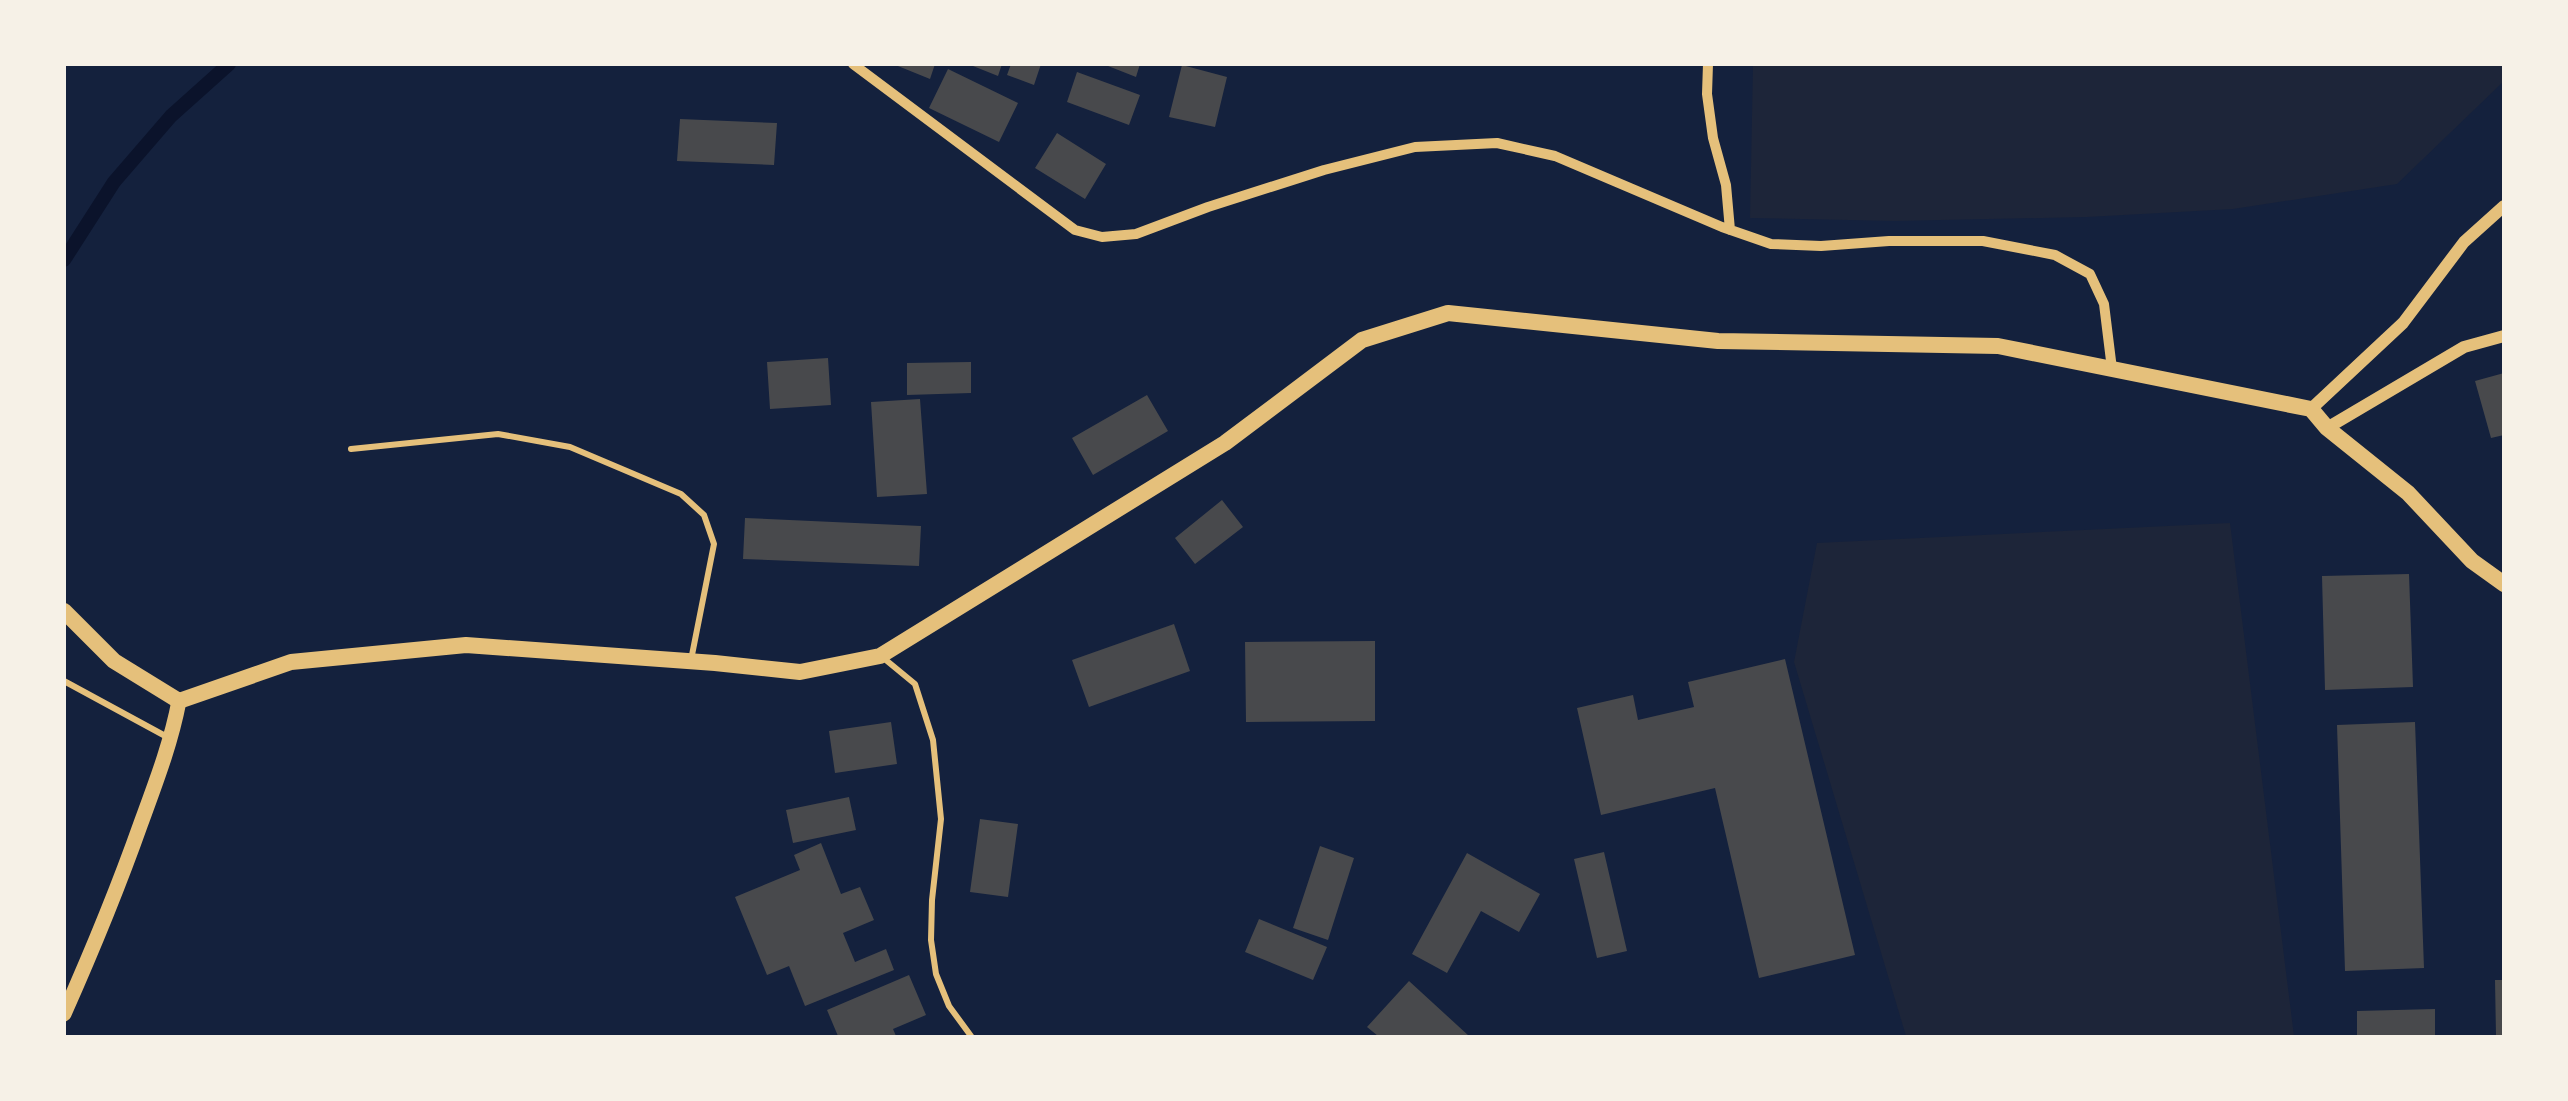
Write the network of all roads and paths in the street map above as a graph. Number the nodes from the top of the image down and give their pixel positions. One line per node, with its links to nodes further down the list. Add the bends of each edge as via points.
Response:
1 (853, 64): 4 (street, via 1075,230 1102,237 1136,234 1324,170 1415,147 1497,143 1555,156)
2 (1708, 64): 4 (street, via 1707,94 1713,138 1726,185)
3 (2504, 206): 7 (main road, via 2464,242 2403,323)
4 (1730, 230): 6 (street, via 1771,244 1983,241 2055,255 2090,273 2104,304)
5 (2504, 336): 8 (main road, via 2464,347)
6 (2112, 369): 7 (highway); 12 (highway, via 1998,346 1718,341 1448,314 1362,340 1225,443)
7 (2311, 408): 8 (highway)
8 (2327, 428): 10 (highway, via 2408,493 2472,561)
9 (351, 450): 13 (street, via 498,434 570,447 681,494 704,515 714,544)
10 (2504, 584)
11 (64, 611): 15 (highway, via 114,661)
12 (880, 656): 13 (highway, via 800,672); 18 (street, via 915,684 933,740 941,819 931,940 936,974 949,1006)
13 (691, 661): 15 (highway, via 466,645 291,662)
14 (64, 681): 16 (street)
15 (179, 701): 16 (main road)
16 (172, 740): 17 (main road, via 116,893)
17 (64, 1014)
18 (971, 1036)

